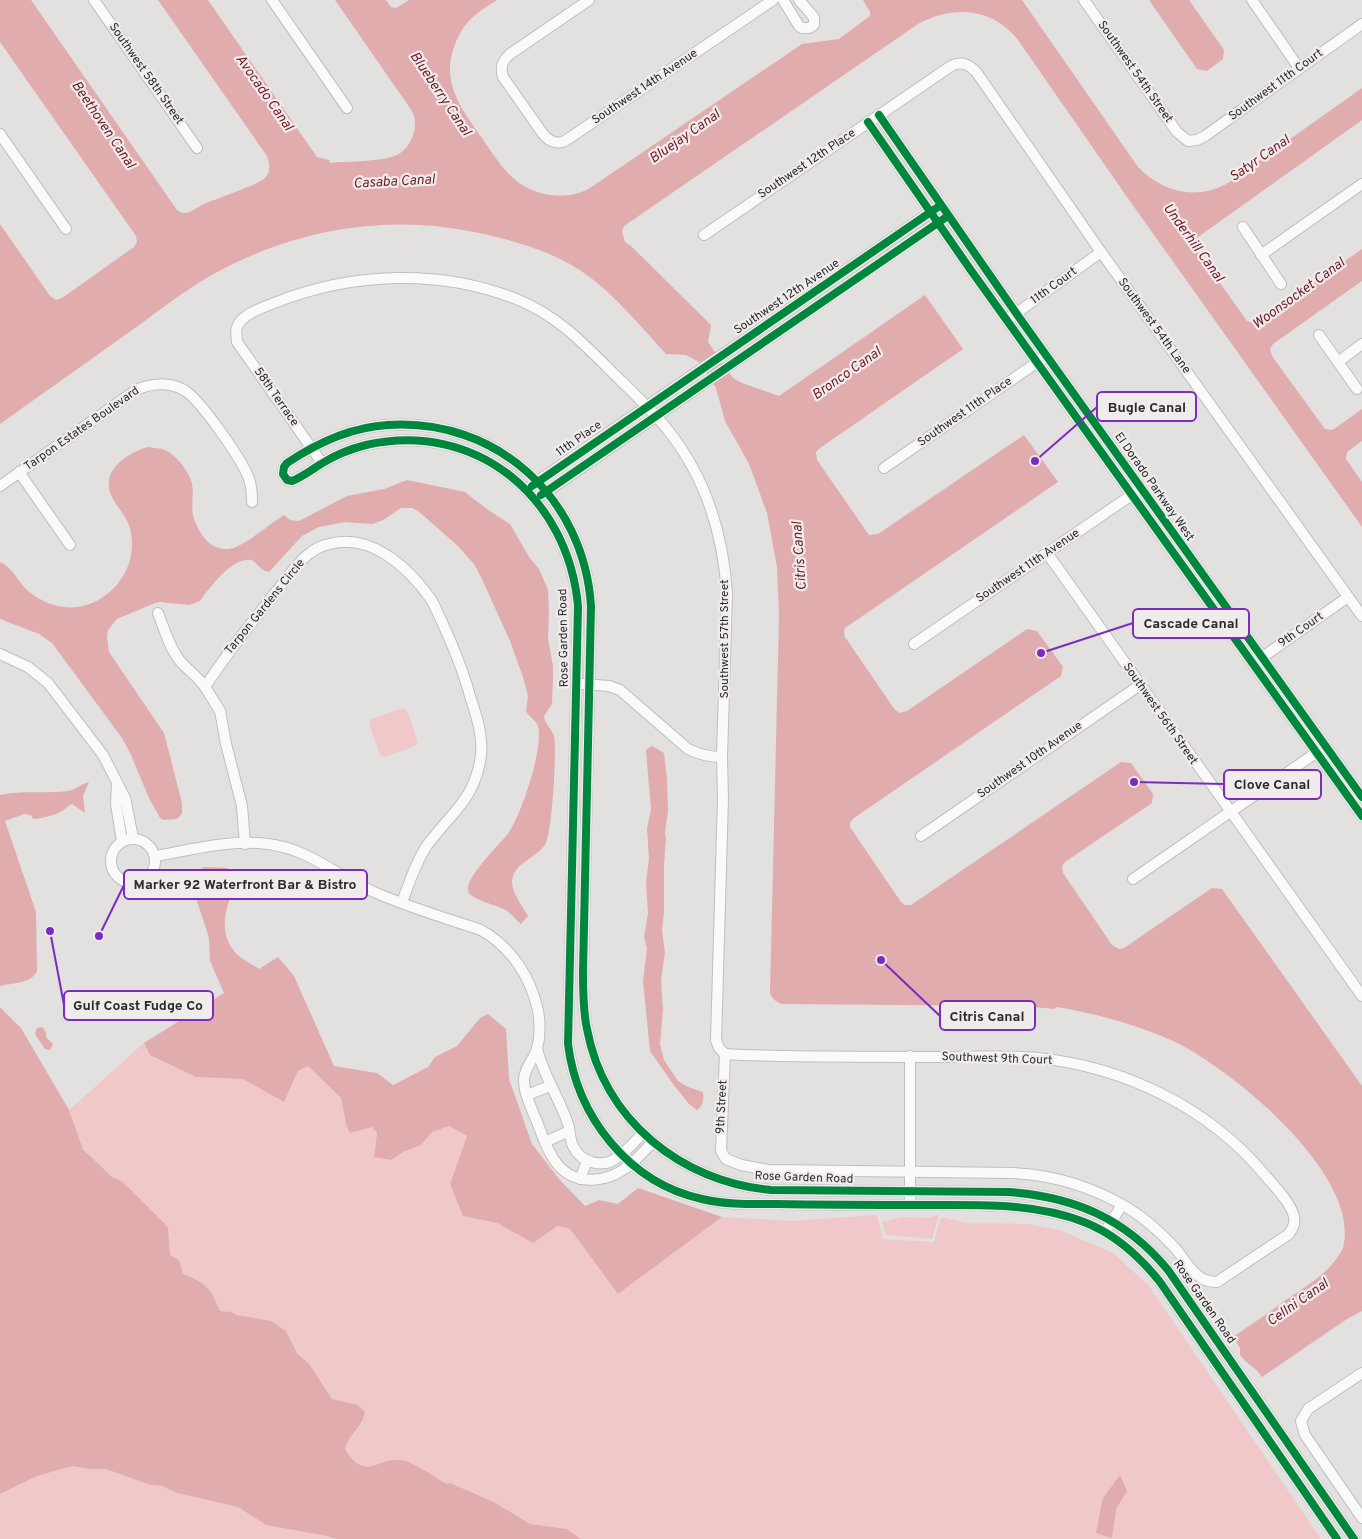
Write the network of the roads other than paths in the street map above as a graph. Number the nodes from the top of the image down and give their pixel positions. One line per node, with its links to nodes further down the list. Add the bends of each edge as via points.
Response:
1 (94, 0): 17 (street, Southwest 58th Street)
2 (272, 0): 12 (street)
3 (589, 0): 4 (street, Southwest 14th Avenue, via 505,59 501,68 503,77 524,107 546,137 556,143 566,141)
4 (773, 0)
5 (783, 0): 6 (street, via 799,26 809,28 814,25 814,18)
6 (799, 0)
7 (1084, 0): 16 (street, Southwest 54th Street, via 1177,132)
8 (1252, 0): 11 (street)
9 (1362, 24): 11 (street, Southwest 11th Court)
10 (962, 63): 13 (street, Southwest 12th Place, via 950,66); 26 (street, Southwest 54th Lane, via 977,73)
11 (1299, 68): 16 (street, Southwest 11th Court, via 1205,136)
12 (348, 108)
13 (879, 115): 14 (street, Southwest 12th Place); 19 (street, El Dorado Parkway West)
14 (868, 122): 20 (street, El Dorado Parkway West); 25 (street, Southwest 12th Place)
15 (0, 134): 24 (street)
16 (1188, 141)
17 (198, 148)
18 (1362, 184): 27 (street)
19 (942, 204): 20 (street, Southwest 12th Avenue); 21 (street, El Dorado Parkway West)
20 (931, 212): 22 (street, El Dorado Parkway West); 38 (street, Southwest 12th Avenue)
21 (949, 215): 22 (street, Southwest 12th Avenue); 29 (street, El Dorado Parkway West)
22 (938, 222): 30 (street, El Dorado Parkway West); 39 (street, Southwest 12th Avenue)
23 (1242, 227): 27 (street)
24 (66, 229)
25 (704, 235)
26 (1101, 252): 29 (street, 11th Court); 53 (street, Southwest 54th Lane)
27 (1261, 255): 28 (street)
28 (1281, 284)
29 (1016, 312): 30 (street, 11th Court); 34 (street, El Dorado Parkway West)
30 (1006, 320): 35 (street, El Dorado Parkway West)
31 (236, 328): 38 (street, Southwest 57th Street, via 241,320 268,305 345,282 415,278 464,284 502,294 547,314 576,336); 40 (street, 58th Terrace, via 237,342)
32 (1319, 335): 36 (street)
33 (1362, 344): 36 (street)
34 (1047, 355): 35 (street, Southwest 11th Place); 48 (street, El Dorado Parkway West)
35 (1037, 362): 42 (street, Southwest 11th Place); 48 (street, El Dorado Parkway West)
36 (1338, 362): 37 (street)
37 (1357, 389)
38 (645, 407): 39 (street, Southwest 57th Street); 44 (street, 11th Place)
39 (654, 416): 47 (street, 11th Place); 65 (street, Southwest 57th Street, via 668,430 695,472 712,511 722,551 727,593)
40 (312, 448): 41 (street, 58th Terrace); 41 (street, Rose Garden Road, via 287,464 283,470 284,477 296,480); 44 (street, Rose Garden Road, via 340,436 375,427 415,425 437,428 469,436 491,446 515,461)
41 (322, 463): 46 (street, Rose Garden Road, via 367,445 401,440 429,442 481,458)
42 (884, 468)
43 (19, 472): 45 (street, Tarpon Estates Boulevard); 50 (street, Tarpon Estates Boulevard, via 136,390 153,384 171,385 184,390 198,402 242,464 251,485); 51 (street)
44 (537, 481): 46 (street, 11th Place); 47 (street, Rose Garden Road)
45 (0, 486)
46 (526, 490): 49 (street, Rose Garden Road)
47 (547, 491): 49 (street, 11th Place); 61 (street, Rose Garden Road, via 569,524 587,572 591,606)
48 (1137, 491): 52 (street, Southwest 11th Avenue); 58 (street, El Dorado Parkway West); 59 (street, El Dorado Parkway West)
49 (535, 500): 60 (street, Rose Garden Road, via 558,532 573,574 578,606)
50 (252, 502)
51 (70, 545)
52 (1046, 553): 56 (street, Southwest 11th Avenue); 62 (street, Southwest 56th Street)
53 (1348, 597): 55 (street, Southwest 54th Lane); 58 (street, 9th Court)
54 (158, 613): 63 (street, via 173,650)
55 (1362, 616)
56 (914, 644)
57 (0, 654): 70 (street, via 28,667 48,683 103,754 125,798)
58 (1262, 657): 59 (street, 9th Court); 64 (street, El Dorado Parkway West)
59 (1253, 664): 64 (street, El Dorado Parkway West)
60 (576, 684): 61 (street); 85 (street, Rose Garden Road, via 568,1044 584,1102 599,1128)
61 (590, 684): 65 (street, via 620,690 688,749 704,756); 82 (street, Rose Garden Road, via 584,1013 591,1046 602,1074 617,1102)
62 (1140, 685): 67 (street, Southwest 56th Street); 69 (street, Southwest 10th Avenue)
63 (205, 687): 71 (street, via 220,711 242,806); 74 (street, Tarpon Gardens Circle, via 299,563 325,545 357,542 374,547 412,577 431,599 461,663 480,730 481,752 477,776 466,799 426,847)
64 (1321, 749): 66 (street, El Dorado Parkway West); 67 (street); 68 (street, El Dorado Parkway West)
65 (722, 757): 77 (street, Southwest 57th Street, via 716,1040 718,1048)
66 (1362, 797)
67 (1230, 813): 73 (street); 75 (street, Southwest 56th Street)
68 (1362, 816)
69 (921, 836)
70 (128, 840): 72 (street, via 147,843); 72 (street, via 113,850 111,863 116,876 122,880 135,883 147,878 154,868)
71 (245, 844): 72 (street, via 218,845); 74 (street, via 290,848 318,860 373,892)
72 (155, 856)
73 (1133, 879)
74 (402, 902): 76 (street, via 481,930 510,954 526,976 535,1000 539,1023)
75 (1362, 996)
76 (537, 1049): 79 (street); 80 (street, via 524,1074)
77 (725, 1054): 78 (street, Southwest 9th Court); 86 (street, 9th Street, via 720,1138 721,1151)
78 (910, 1056): 89 (street); 96 (street, Southwest 9th Court, via 1009,1057 1056,1061 1098,1070 1151,1089 1212,1125 1259,1168 1292,1210 1294,1225 1289,1234 1225,1277 1217,1282)
79 (550, 1086): 80 (street); 81 (street)
80 (527, 1095): 83 (street)
81 (569, 1131): 83 (street); 87 (street, via 576,1152)
82 (643, 1133): 84 (street, Rose Garden Road); 85 (street)
83 (545, 1142): 90 (street, via 561,1168)
84 (653, 1142): 88 (street); 91 (street, Rose Garden Road, via 688,1166 713,1178 742,1186 771,1190)
85 (621, 1155): 87 (street, via 600,1164); 88 (street, Rose Garden Road)
86 (726, 1159): 89 (street, Rose Garden Road, via 741,1165 783,1170)
87 (587, 1161): 90 (street)
88 (631, 1164): 90 (street, via 604,1179); 92 (street, Rose Garden Road, via 673,1190 716,1202)
89 (909, 1171): 91 (street); 93 (street, Rose Garden Road, via 1041,1176 1096,1191)
90 (580, 1179)
91 (910, 1192): 92 (street); 94 (street, Rose Garden Road, via 1040,1195 1077,1205)
92 (909, 1205): 95 (street, Rose Garden Road, via 1029,1208 1057,1213)
93 (1122, 1205): 94 (street); 96 (street, Rose Garden Road, via 1160,1233 1195,1274)
94 (1111, 1222): 95 (street); 100 (street, Rose Garden Road, via 1143,1243 1168,1270)
95 (1106, 1232): 101 (street, Rose Garden Road, via 1134,1254 1160,1282)
96 (1208, 1282)
97 (1362, 1373): 98 (street, via 1308,1409 1301,1421 1305,1435)
98 (1362, 1518)
99 (1362, 1522): 100 (street)
100 (1351, 1535): 101 (street)
101 (1337, 1539)

